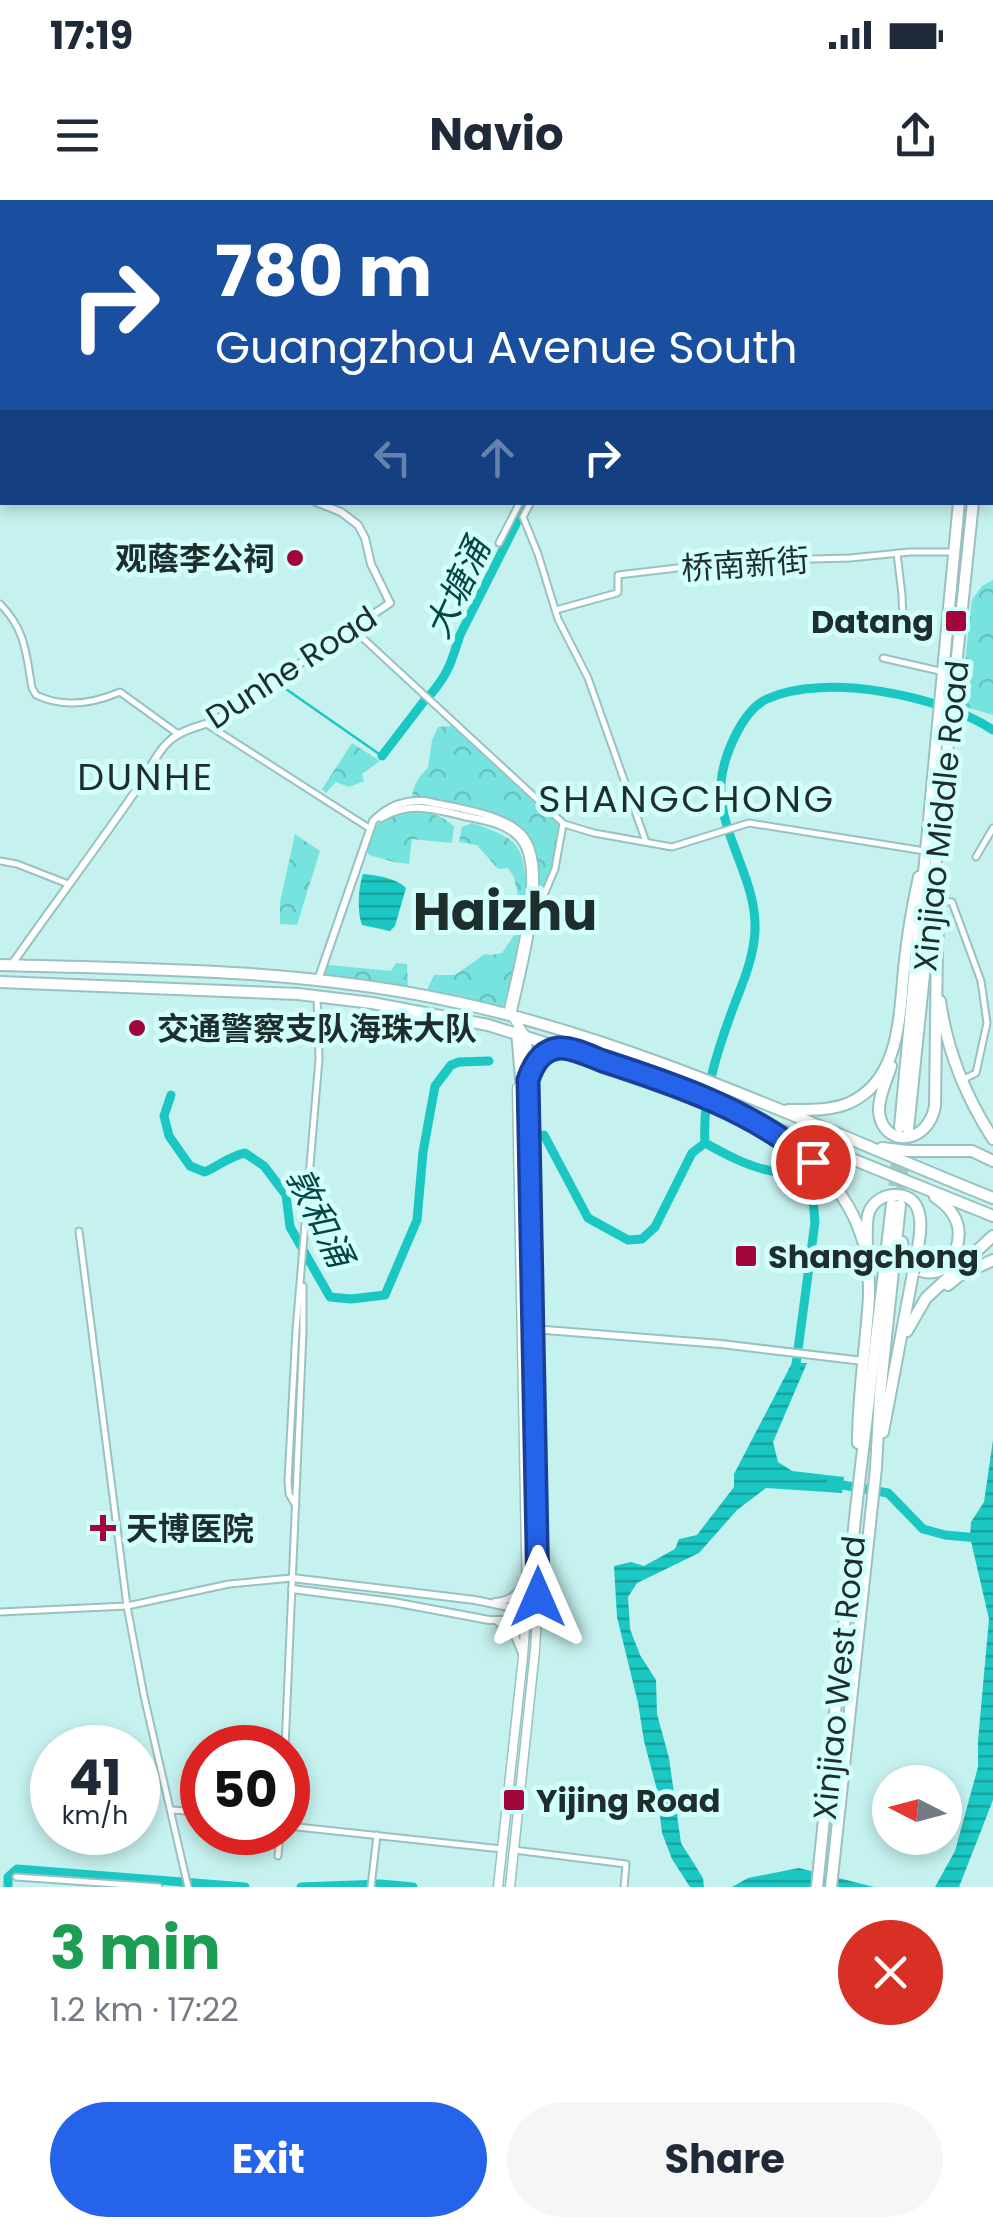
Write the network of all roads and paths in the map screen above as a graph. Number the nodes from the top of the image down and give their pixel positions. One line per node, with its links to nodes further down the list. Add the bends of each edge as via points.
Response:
1 (324, 505): 11 (street, Dunhe Road, via 358,524 390,603)
2 (518, 505): 6 (street)
3 (530, 505): 10 (street, via 524,517)
4 (960, 505): 7 (highway, Xinjiao Middle Road)
5 (973, 505): 15 (highway, Xinjiao Middle Road, via 953,702)
6 (498, 544)
7 (955, 552): 8 (street, 桥南新街); 14 (highway, Xinjiao Middle Road)
8 (897, 553): 10 (street, 桥南新街, via 618,575 618,592); 12 (street, via 903,622)
9 (0, 604): 17 (street, via 20,630 36,696 81,703 120,692)
10 (556, 610): 22 (street, via 588,678)
11 (352, 627): 16 (street, Dunhe Road); 18 (street)
12 (876, 627)
13 (883, 658): 14 (street)
14 (944, 672): 15 (highway, Xinjiao Middle Road)
15 (945, 720): 21 (highway, Xinjiao Middle Road); 23 (highway, Xinjiao Middle Road)
16 (208, 725): 17 (street, Dunhe Road); 19 (street)
17 (178, 734): 26 (street, Dunhe Road)
18 (564, 824): 22 (street); 28 (street, via 555,870)
19 (369, 828): 28 (street, via 393,806 417,801 511,826 528,841 535,864); 31 (street); 36 (street, via 417,806 492,823 521,840 531,886)
20 (993, 828): 24 (street)
21 (928, 837): 23 (highway); 23 (highway, Xinjiao Middle Road, via 907,1128)
22 (646, 842): 23 (street, via 672,847 750,823)
23 (932, 850): 27 (highway); 37 (highway, via 907,946)
24 (976, 857)
25 (0, 861): 26 (street)
26 (68, 884): 30 (street, Dunhe Road)
27 (939, 901): 29 (highway); 40 (street, via 952,902 981,982 987,1022 976,1073)
28 (529, 930): 36 (street)
29 (937, 942): 37 (highway, via 935,1106 928,1126 910,1137 887,1130 880,1113); 40 (highway, via 942,1016)
30 (6, 965): 31 (highway)
31 (318, 980): 34 (highway)
32 (0, 982): 33 (highway)
33 (317, 996): 35 (highway); 63 (street)
34 (465, 1004): 35 (highway, via 470,1012); 36 (highway)
35 (462, 1020): 36 (highway)
36 (517, 1025): 38 (highway); 39 (highway); 42 (highway, via 630,1052)
37 (897, 1030): 42 (highway, via 882,1074 860,1096 833,1108)
38 (562, 1047): 39 (highway, via 540,1057); 43 (highway)
39 (522, 1077): 41 (highway); 41 (main road, via 529,1092)
40 (962, 1080): 44 (highway)
41 (524, 1110): 45 (highway); 56 (main road)
42 (780, 1110): 46 (highway)
43 (740, 1112): 48 (highway); 55 (highway, via 800,1150 834,1185 858,1226)
44 (993, 1139)
45 (530, 1140): 56 (main road)
46 (862, 1145): 47 (highway, via 972,1151); 49 (highway)
47 (993, 1160)
48 (918, 1185): 50 (highway, via 952,1209 958,1222 954,1255 945,1268 922,1272 905,1260); 51 (highway)
49 (993, 1198)
50 (899, 1205): 59 (highway); 60 (highway)
51 (993, 1216)
52 (79, 1231): 66 (street)
53 (993, 1236): 58 (highway, via 921,1304)
54 (993, 1260): 58 (highway, via 930,1302)
55 (870, 1281): 57 (highway); 58 (highway, via 866,1222 882,1198 904,1197 918,1209 922,1235)
56 (530, 1334): 57 (street, via 721,1344); 61 (main road); 62 (main road)
57 (863, 1361): 60 (highway)
58 (893, 1380): 59 (highway)
59 (876, 1468): 88 (highway, Xinjiao West Road)
60 (861, 1469): 87 (highway, Xinjiao West Road)
61 (527, 1574): 62 (street); 65 (street, via 516,1594); 68 (main road)
62 (538, 1574): 69 (main road)
63 (292, 1578): 64 (street); 65 (street); 66 (street)
64 (292, 1589): 70 (street); 73 (street)
65 (488, 1602): 68 (street)
66 (127, 1606): 67 (street); 74 (street)
67 (0, 1612)
68 (526, 1616): 69 (street); 70 (street); 71 (main road)
69 (538, 1616): 72 (main road)
70 (496, 1620): 71 (street, via 514,1634)
71 (523, 1657): 72 (street); 78 (main road)
72 (534, 1658): 79 (main road)
73 (286, 1725)
74 (171, 1810): 75 (street); 82 (street)
75 (180, 1811)
76 (310, 1828): 77 (street)
77 (376, 1834): 78 (street); 83 (street)
78 (502, 1849): 84 (main road)
79 (514, 1850): 85 (main road); 86 (street, via 626,1864)
80 (16, 1877): 81 (street)
81 (159, 1887)
82 (188, 1887)
83 (371, 1887)
84 (498, 1887)
85 (510, 1887)
86 (624, 1887)
87 (817, 1887)
88 (830, 1887)

